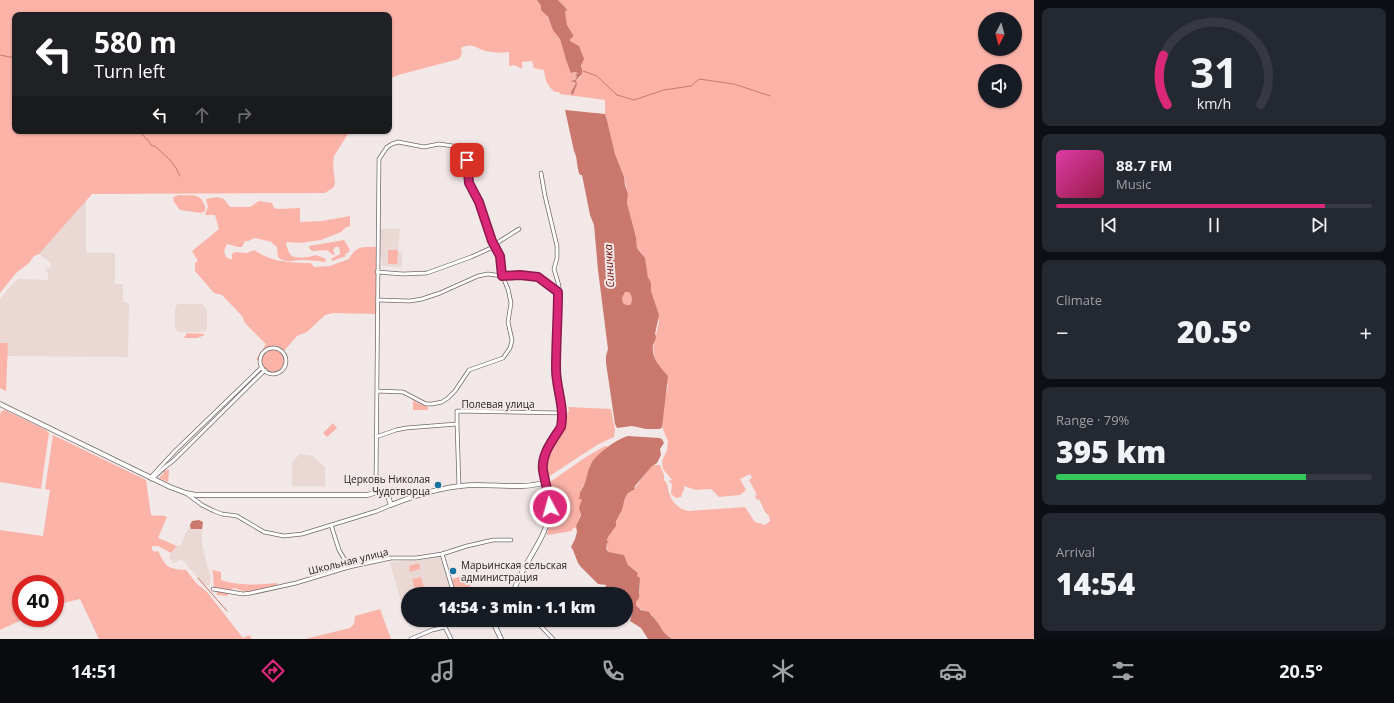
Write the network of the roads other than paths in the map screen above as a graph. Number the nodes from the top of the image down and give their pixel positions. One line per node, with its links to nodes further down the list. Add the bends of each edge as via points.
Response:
1 (542, 173): 6 (street, via 557,246 554,269 559,286)
2 (519, 229): 3 (street)
3 (494, 245): 4 (street, via 424,274); 4 (street, via 479,202 470,185 467,160 461,149 442,144 424,147 395,143 385,149 378,162); 5 (street, via 500,256)
4 (378, 272): 7 (street)
5 (502, 276): 6 (street, via 538,277); 7 (street, via 478,276 440,293 414,300); 10 (street, via 511,303 508,322 512,340 504,358 469,370 448,398 442,402 426,404 403,392)
6 (558, 292): 12 (street, via 556,370)
7 (378, 300): 10 (street)
8 (262, 367): 9 (street); 9 (street, via 261,358 265,351 273,348 284,353 286,361 283,369 276,373); 15 (street, via 175,451)
9 (265, 370): 15 (street, via 173,461)
10 (377, 391): 14 (street)
11 (0, 404): 15 (street)
12 (561, 413): 13 (street, Полевая улица, via 457,411); 16 (street, via 561,427 543,459)
13 (457, 424): 14 (street, Полевая улица, via 406,428); 17 (street)
14 (376, 437): 18 (street)
15 (151, 479): 19 (street)
16 (546, 482): 17 (street, via 528,486); 26 (street, via 550,507 546,523 539,543)
17 (459, 487): 20 (street)
18 (375, 492): 19 (street, via 367,495 243,496 204,496); 20 (street, via 387,493)
19 (186, 493): 21 (street, via 202,505 237,516 271,534 297,536)
20 (391, 505): 21 (street)
21 (331, 525): 24 (street, via 339,550)
22 (511, 540): 23 (street, Школьная улица, via 493,540)
23 (442, 554): 24 (street, Школьная улица, via 391,558); 25 (street)
24 (349, 567): 27 (street, Школьная улица, via 251,593)
25 (452, 587)
26 (516, 587)
27 (213, 589)
28 (445, 627): 31 (street); 32 (street)
29 (495, 627): 33 (street)
30 (542, 627): 34 (street)
31 (412, 639)
32 (451, 639)
33 (501, 639)
34 (553, 639)

